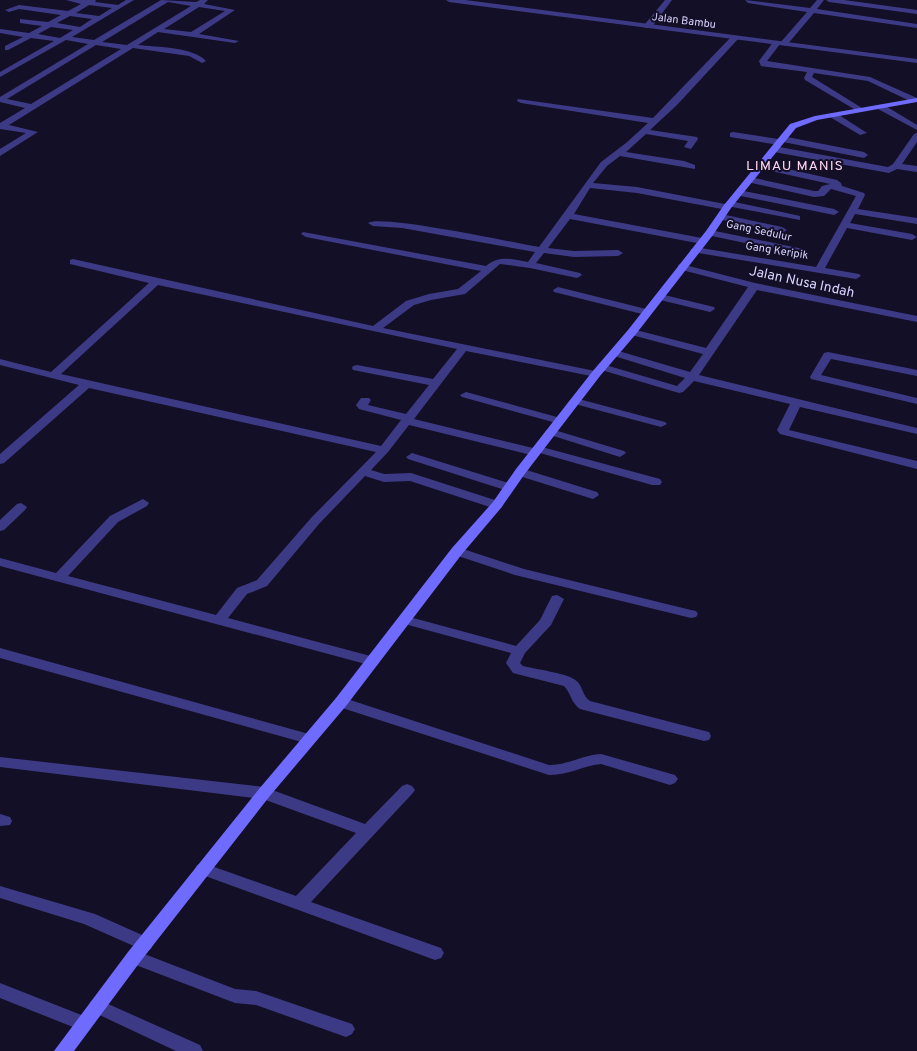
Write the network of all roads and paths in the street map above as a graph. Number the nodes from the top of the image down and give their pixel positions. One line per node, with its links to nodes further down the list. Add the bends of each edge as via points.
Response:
1 (69, 0): 9 (street)
2 (131, 0): 11 (street)
3 (167, 0): 10 (street); 29 (street)
4 (449, 0): 19 (street, Jalan Bambu)
5 (669, 0): 19 (street)
6 (821, 0): 13 (street)
7 (829, 0): 14 (street)
8 (748, 1): 13 (street)
9 (90, 2): 11 (street); 15 (street)
10 (202, 2): 22 (street); 24 (street, via 231,10)
11 (120, 7): 16 (street)
12 (9, 10): 15 (street, via 19,7)
13 (812, 11): 20 (street); 30 (street)
14 (917, 12)
15 (70, 13): 16 (street); 18 (street)
16 (100, 18): 21 (street)
17 (23, 21): 18 (street)
18 (52, 24): 21 (street); 25 (street)
19 (648, 26): 26 (street, Jalan Bambu)
20 (917, 26)
21 (82, 29): 27 (street)
22 (159, 30): 24 (street); 31 (street)
23 (0, 31): 25 (street)
24 (192, 35): 28 (street)
25 (31, 36): 27 (street); 32 (street)
26 (735, 38): 30 (street, Jalan Bambu); 45 (street)
27 (64, 39): 29 (street); 33 (street)
28 (235, 41)
29 (97, 43): 31 (street); 38 (street)
30 (780, 43): 35 (street, Jalan Bambu); 36 (street, via 763,61 764,64)
31 (131, 47): 34 (street, via 189,54); 41 (street)
32 (3, 48): 33 (street)
33 (40, 53): 37 (street)
34 (202, 61)
35 (917, 61)
36 (812, 71): 39 (street, via 870,79); 43 (street, via 808,78)
37 (0, 75)
38 (0, 100): 41 (street)
39 (916, 100): 42 (main road)
40 (522, 102): 45 (street)
41 (34, 107): 46 (street)
42 (881, 107): 43 (main road); 47 (street)
43 (859, 110): 44 (main road)
44 (833, 115): 49 (street); 52 (main road, via 796,123)
45 (654, 121): 48 (street)
46 (1, 127): 57 (street, via 34,132)
47 (917, 128)
48 (642, 131): 53 (street, via 694,139); 55 (street)
49 (864, 133)
50 (732, 134): 52 (street)
51 (915, 141): 54 (street)
52 (778, 143): 58 (street); 59 (main road); 60 (street, via 884,170)
53 (688, 147)
54 (905, 151): 56 (street); 60 (street)
55 (618, 153): 61 (street); 64 (street)
56 (917, 153)
57 (0, 154)
58 (864, 155)
59 (761, 166): 63 (main road); 65 (street, via 834,182)
60 (896, 166): 62 (street)
61 (692, 168)
62 (917, 169)
63 (750, 180): 65 (street, via 814,194 821,194 827,187); 66 (main road)
64 (587, 185): 67 (street, via 637,190); 70 (street)
65 (840, 188): 68 (street, via 861,195)
66 (739, 193): 67 (main road); 69 (street)
67 (726, 209): 71 (street); 75 (street); 78 (main road)
68 (854, 211): 72 (street); 74 (street)
69 (834, 212)
70 (568, 216): 78 (street); 79 (street)
71 (797, 218)
72 (917, 221)
73 (373, 223): 79 (street, via 402,225)
74 (845, 225): 77 (street); 86 (street)
75 (782, 230)
76 (306, 234): 85 (street)
77 (912, 237)
78 (702, 241): 80 (street, Gang Sedulur); 84 (main road); 86 (street, Gang Keripik)
79 (540, 250): 81 (street, via 574,254); 83 (street)
80 (803, 252)
81 (618, 253)
82 (73, 262): 89 (street)
83 (530, 265): 85 (street, via 502,261); 87 (street)
84 (681, 267): 90 (street, Jalan Nusa Indah); 92 (main road)
85 (487, 269): 96 (street, via 461,292 416,300)
86 (820, 270): 88 (street, Gang Keripik)
87 (577, 276)
88 (856, 276)
89 (156, 282): 96 (street); 105 (street)
90 (754, 286): 95 (street, Jalan Nusa Indah); 99 (street)
91 (558, 290): 94 (street)
92 (660, 296): 93 (street); 94 (main road)
93 (710, 309)
94 (646, 312): 97 (main road)
95 (917, 319)
96 (376, 330): 98 (street)
97 (632, 332): 99 (street); 100 (main road)
98 (464, 347): 103 (street); 107 (street)
99 (709, 352): 106 (street)
100 (615, 353): 103 (main road); 106 (street)
101 (0, 362): 105 (street)
102 (358, 368): 107 (street)
103 (599, 370): 106 (street, via 679,390); 111 (main road)
104 (917, 373): 112 (street, via 828,355 815,377)
105 (54, 375): 108 (street)
106 (692, 377): 113 (street)
107 (436, 382): 114 (street)
108 (87, 384): 119 (street); 123 (street)
109 (466, 395): 115 (street)
110 (365, 400): 114 (street, via 363,407)
111 (576, 401): 115 (main road); 116 (street)
112 (917, 401)
113 (796, 403): 117 (street); 124 (street, via 782,430 784,432)
114 (407, 420): 119 (street); 120 (street)
115 (560, 421): 118 (main road)
116 (660, 424)
117 (917, 431)
118 (551, 432): 120 (main road); 121 (street)
119 (384, 450): 125 (street)
120 (537, 451): 126 (main road); 127 (street)
121 (620, 453)
122 (412, 457): 128 (street)
123 (0, 460)
124 (917, 465)
125 (363, 472): 131 (street, via 384,478 412,477); 139 (street, via 315,521 262,583 242,591)
126 (520, 472): 128 (main road); 129 (street)
127 (656, 482)
128 (508, 488): 131 (main road)
129 (593, 495)
130 (142, 503): 136 (street, via 114,519)
131 (497, 505): 134 (main road)
132 (21, 508): 133 (street)
133 (0, 526)
134 (457, 551): 138 (street, via 520,572); 140 (main road)
135 (0, 562): 136 (street)
136 (58, 578): 139 (street)
137 (557, 599): 141 (street, via 546,622)
138 (691, 614)
139 (219, 620): 143 (street)
140 (406, 620): 141 (street); 143 (main road)
141 (519, 651): 145 (street, via 513,662 518,670 569,682 585,705)
142 (0, 653): 146 (street)
143 (373, 660): 144 (main road)
144 (341, 702): 146 (main road); 148 (street, via 549,770 564,770 600,759)
145 (704, 736)
146 (310, 739): 150 (main road)
147 (0, 762): 150 (street)
148 (670, 779)
149 (407, 790): 151 (street)
150 (264, 793): 151 (street); 152 (main road)
151 (367, 831): 154 (street)
152 (204, 869): 154 (street); 155 (main road)
153 (0, 892): 155 (street, via 89,920)
154 (299, 904): 156 (street)
155 (145, 944): 157 (main road)
156 (435, 953)
157 (134, 957): 159 (main road); 161 (street, via 235,996 256,998)
158 (0, 990): 160 (street)
159 (97, 1006): 160 (main road); 163 (street)
160 (83, 1023): 162 (main road)
161 (346, 1029)
162 (62, 1051)
163 (194, 1051)

